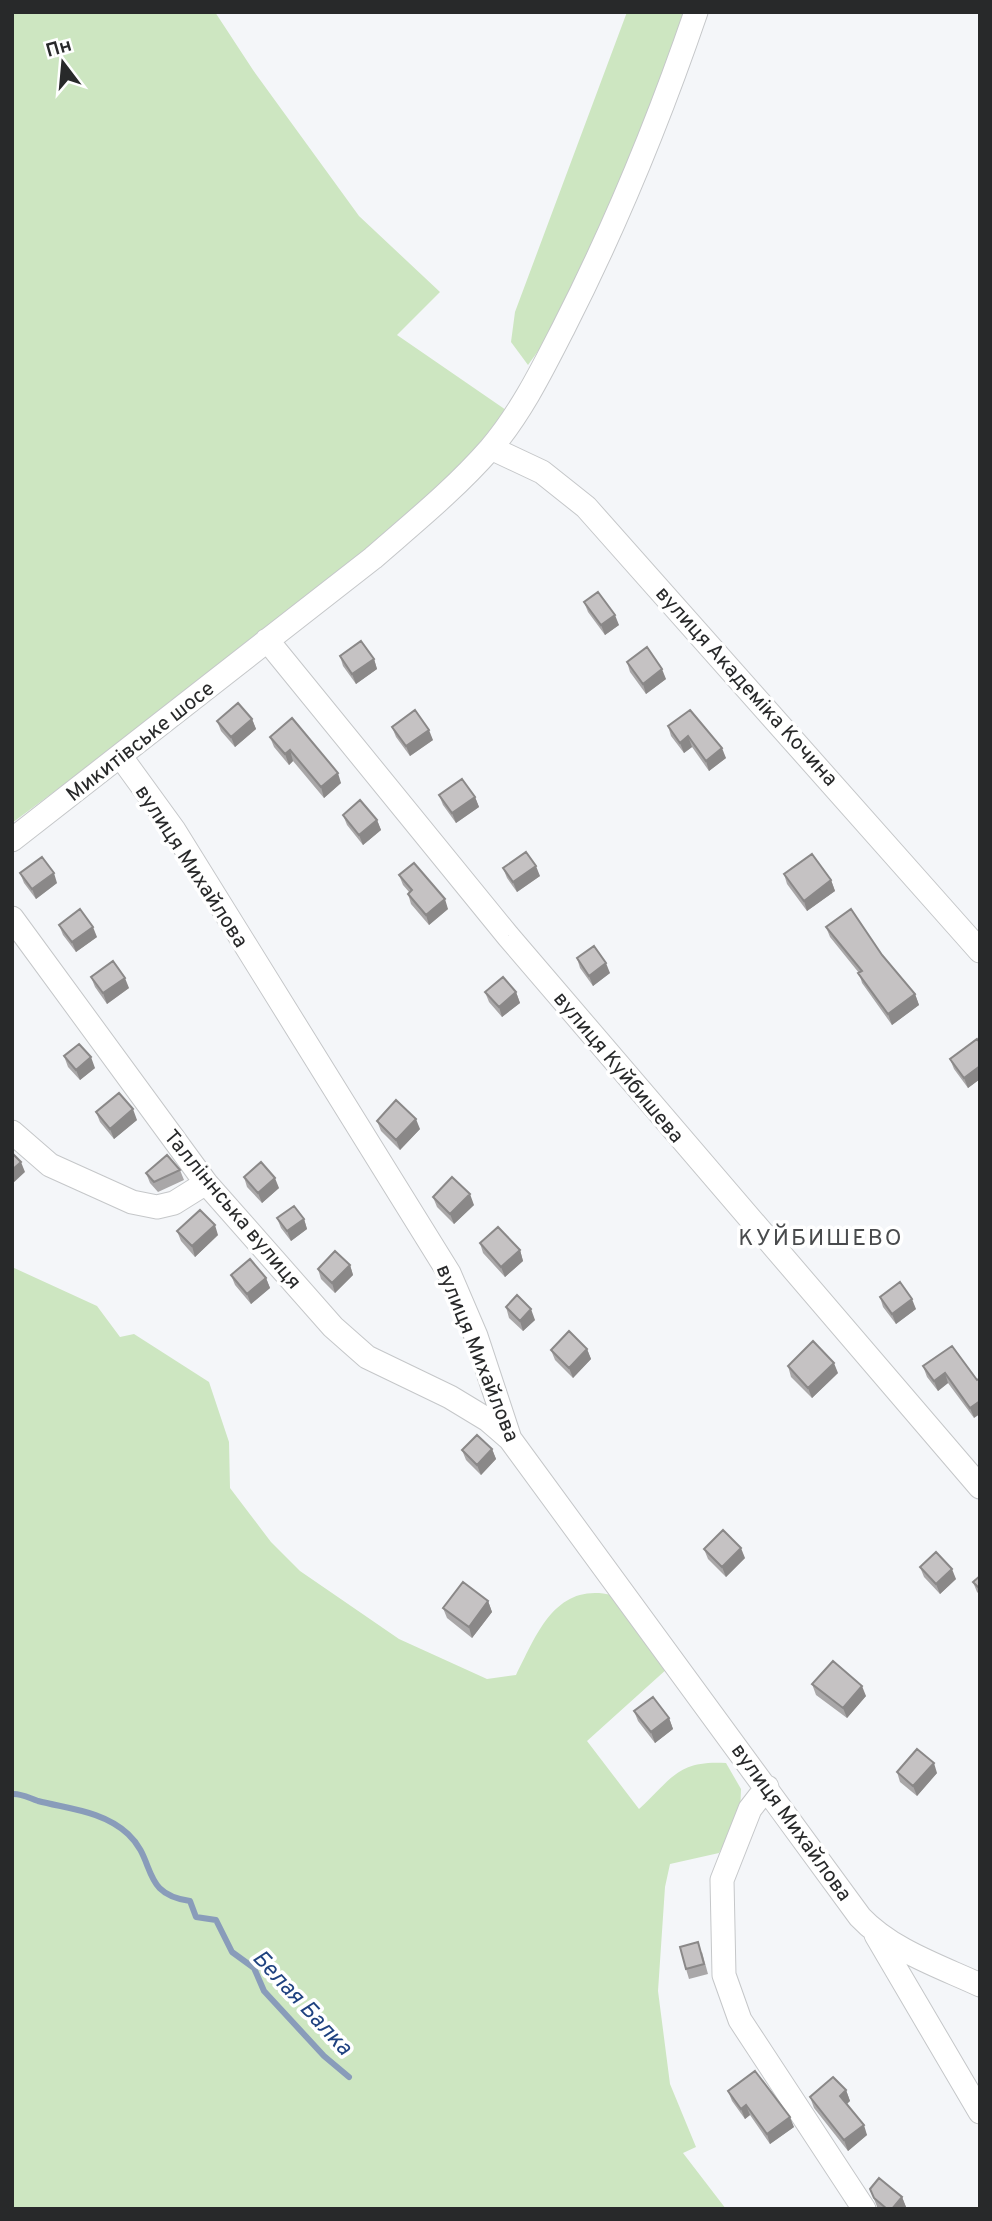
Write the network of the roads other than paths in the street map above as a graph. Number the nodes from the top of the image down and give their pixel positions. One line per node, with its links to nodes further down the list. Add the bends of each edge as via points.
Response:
1 (696, 12): 2 (street, Микитівське шосе, via 638,169 578,300 540,375)
2 (491, 448): 3 (street, Микитівське шосе, via 427,512); 7 (street, вулиця Академіка Кочина, via 542,472 586,507)
3 (267, 640): 4 (street, Микитівське шосе); 11 (street, вулиця Куйбишева, via 508,936)
4 (121, 758): 5 (street, Микитівське шосе); 10 (street, вулиця Михайлова, via 174,830 449,1273 476,1336)
5 (12, 840)
6 (12, 918): 9 (street, Талліннська вулиця)
7 (980, 951)
8 (12, 1132): 9 (street, via 50,1166 132,1202 156,1207 174,1203)
9 (206, 1183): 10 (street, Талліннська вулиця, via 350,1343 367,1357 450,1397)
10 (510, 1439): 12 (street, вулиця Михайлова)
11 (980, 1487)
12 (767, 1787): 13 (street, вулиця Михайлова); 16 (street, via 750,1809 722,1880 724,1975 740,2020)
13 (874, 1932): 14 (street, вулиця Михайлова); 15 (street)
14 (980, 1985)
15 (980, 2112)
16 (864, 2209)

